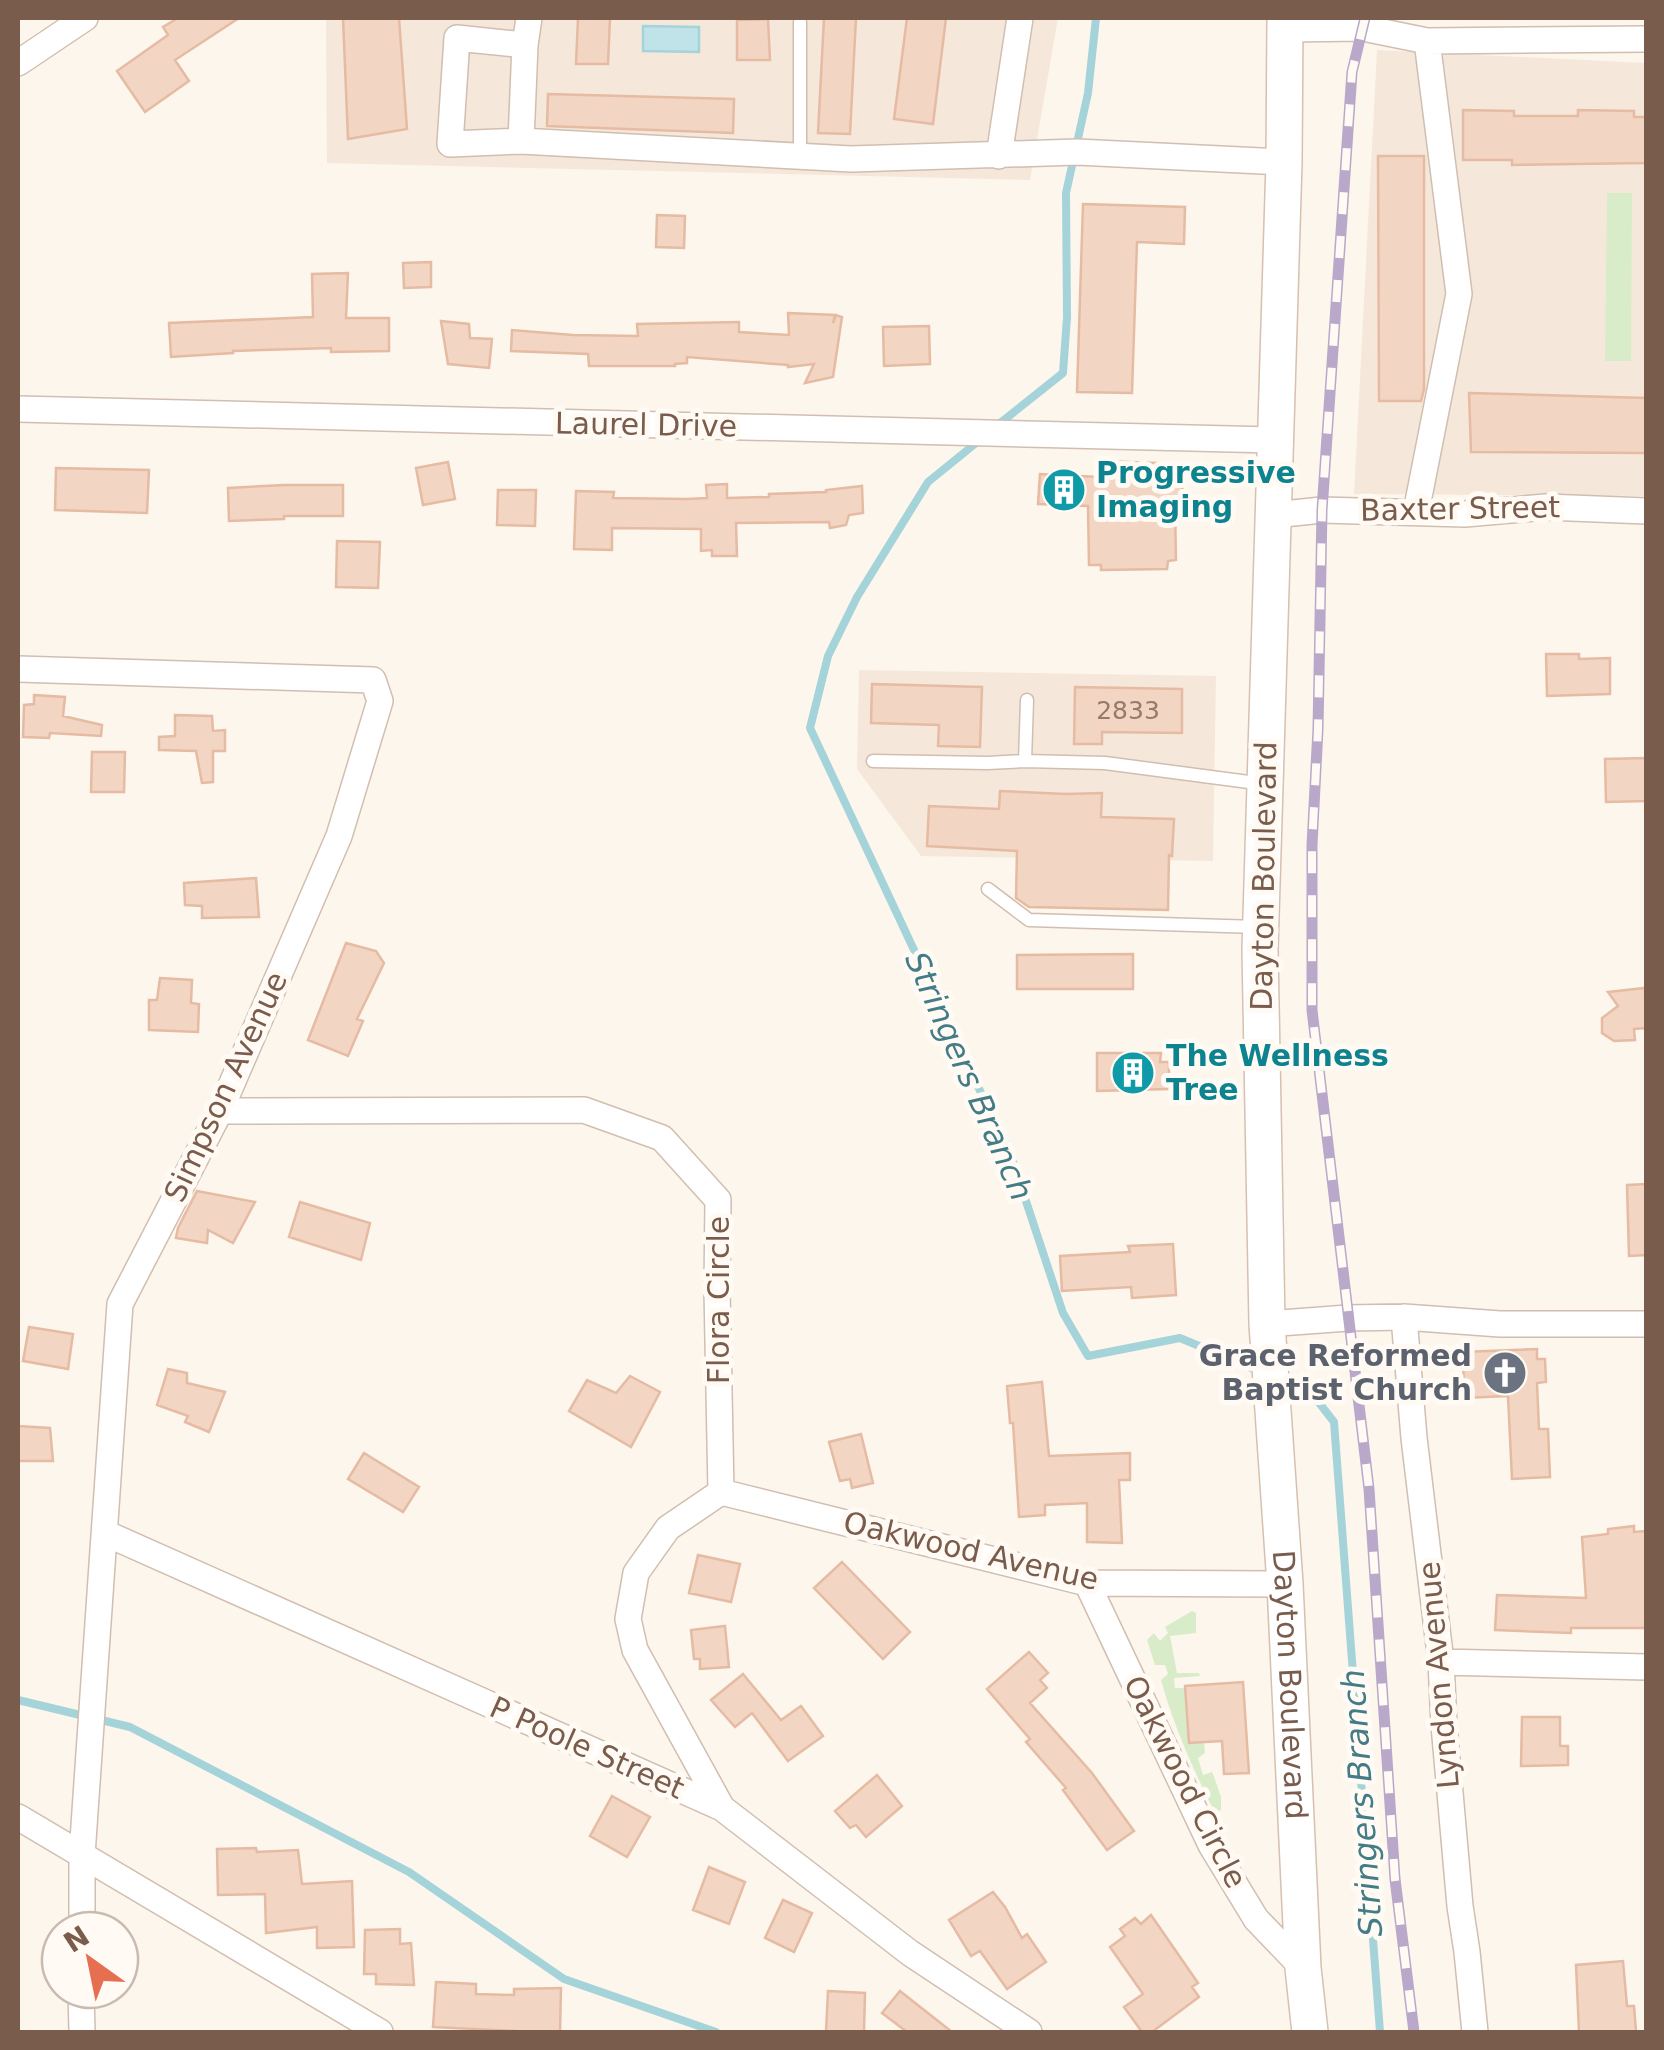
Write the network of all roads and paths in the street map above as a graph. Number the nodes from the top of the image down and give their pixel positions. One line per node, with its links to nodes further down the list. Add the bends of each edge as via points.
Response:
1 (86, 18): 9 (street)
2 (529, 18): 8 (street)
3 (1020, 18): 11 (street)
4 (800, 22): 12 (lane)
5 (1285, 23): 7 (street, via 1363,28); 13 (main road, Dayton Boulevard)
6 (1646, 39): 7 (street)
7 (1427, 42): 17 (street, via 1459,294)
8 (525, 45): 10 (street); 10 (street, via 457,38 450,144)
9 (18, 63)
10 (521, 141): 12 (street)
11 (998, 156): 12 (street); 13 (street, via 1077,152)
12 (800, 157)
13 (1284, 162): 15 (main road, Dayton Boulevard)
14 (18, 409): 15 (street, Laurel Drive)
15 (1274, 440): 18 (main road, Dayton Boulevard)
16 (1646, 511): 17 (street, Baxter Street)
17 (1416, 512): 18 (street, Baxter Street)
18 (1274, 515): 23 (main road, Dayton Boulevard)
19 (18, 668): 26 (street, Simpson Avenue, via 373,680 380,701 339,836)
20 (1027, 700): 21 (lane)
21 (1025, 760): 22 (lane); 23 (lane)
22 (872, 761)
23 (1264, 784): 25 (main road, Dayton Boulevard)
24 (988, 889): 25 (lane, via 1029,920)
25 (1261, 927): 28 (main road, Dayton Boulevard)
26 (220, 1111): 30 (street, Flora Circle, via 584,1110 662,1138 718,1200); 31 (street, Simpson Avenue, via 120,1304)
27 (1404, 1317): 28 (street); 29 (street); 34 (street, Lyndon Avenue)
28 (1267, 1324): 33 (main road, Dayton Boulevard)
29 (1646, 1324)
30 (721, 1492): 32 (street, Oakwood Avenue); 36 (street, via 668,1528 636,1573 628,1619 635,1650)
31 (105, 1533): 36 (street, P Poole Street); 38 (street, Simpson Avenue)
32 (1087, 1584): 33 (street, Oakwood Avenue); 40 (street, Oakwood Circle, via 1211,1845 1256,1919)
33 (1285, 1584): 40 (main road, Dayton Boulevard)
34 (1440, 1662): 35 (street); 44 (street, Lyndon Avenue)
35 (1646, 1668)
36 (722, 1808): 42 (street, P Poole Street, via 910,1953)
37 (18, 1817): 38 (street)
38 (82, 1855): 39 (street, Simpson Avenue); 41 (street)
39 (82, 1910)
40 (1303, 1968): 43 (main road, Dayton Boulevard)
41 (380, 2032)
42 (1028, 2032)
43 (1310, 2032)
44 (1474, 2032)

